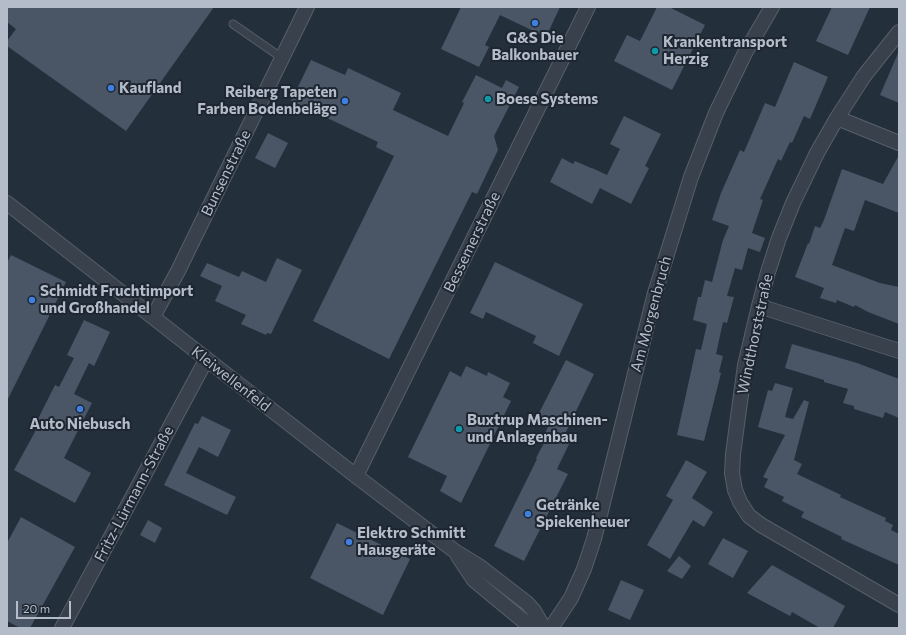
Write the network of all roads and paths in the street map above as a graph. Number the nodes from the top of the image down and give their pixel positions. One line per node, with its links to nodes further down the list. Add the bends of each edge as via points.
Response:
1 (307, 7): 6 (street, Bunsenstraße)
2 (588, 7): 14 (street, Bessemerstraße)
3 (772, 7): 20 (street, Am Morgenbruch, via 745,53 716,113 691,177 655,293 594,539 571,598)
4 (233, 24): 6 (lane)
5 (899, 32): 7 (street, Windthorststraße, via 864,76)
6 (282, 58): 11 (street, Bunsenstraße)
7 (837, 118): 8 (street); 10 (street, Windthorststraße, via 793,203 779,238)
8 (899, 143)
9 (7, 203): 11 (street, Kleiwellenfeld)
10 (759, 306): 12 (street); 16 (street, Windthorststraße, via 745,365 733,454 732,473 740,502 749,516 761,526)
11 (153, 317): 13 (street, Kleiwellenfeld)
12 (899, 351)
13 (206, 360): 14 (street, Kleiwellenfeld); 17 (street, Fritz-Lürmann-Straße)
14 (356, 476): 15 (street, Kleiwellenfeld)
15 (456, 552): 18 (street, Kleiwellenfeld, via 474,580); 19 (street, Kleiwellenfeld, via 479,566 526,603 534,611)
16 (899, 605)
17 (62, 628)
18 (533, 628)
19 (543, 628)
20 (551, 628)

